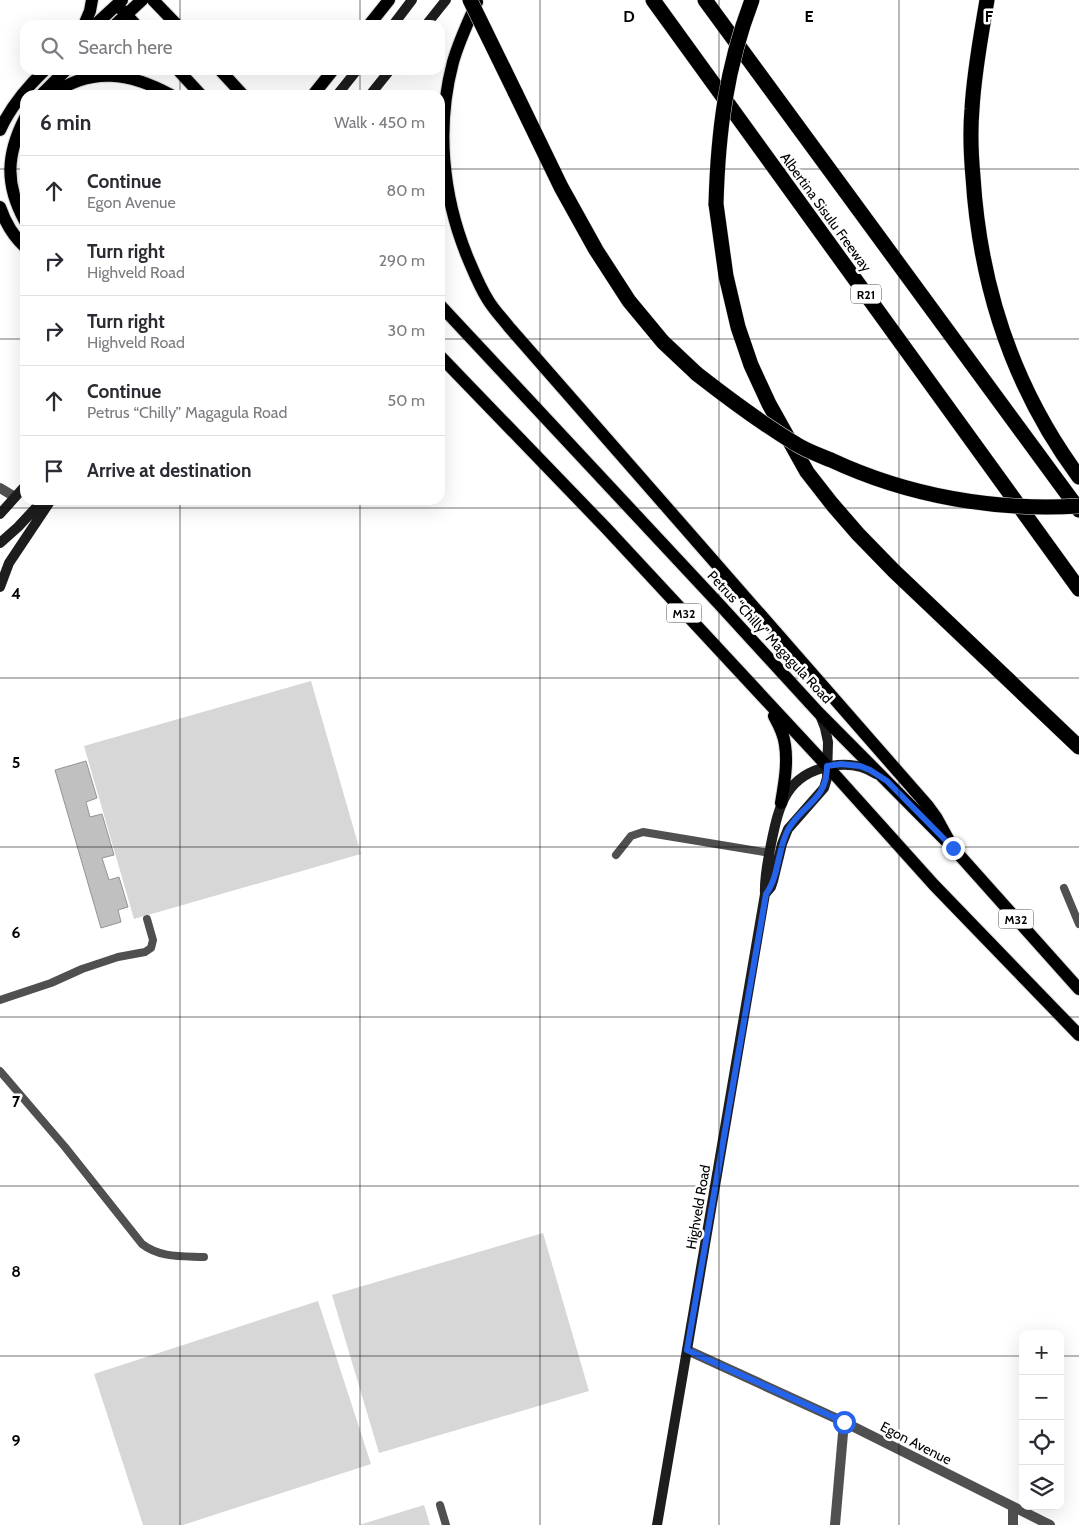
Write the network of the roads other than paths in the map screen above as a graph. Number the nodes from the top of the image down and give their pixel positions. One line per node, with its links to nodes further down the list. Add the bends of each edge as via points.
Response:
1 (92, 0): 15 (main road)
2 (142, 0): 14 (main road)
3 (153, 0): 19 (main road)
4 (389, 0): 20 (main road)
5 (412, 0): 21 (street)
6 (446, 0): 22 (street)
7 (470, 0): 55 (highway, bridge, via 596,250 629,301 663,342 697,374 743,410 798,445 854,471 938,496 997,505)
8 (478, 0): 40 (main road, via 453,62)
9 (653, 0): 60 (highway, Albertina Sisulu Freeway / R21)
10 (705, 0): 56 (highway, Albertina Sisulu Freeway)
11 (752, 0): 63 (highway, bridge, via 726,92 720,128 716,204 726,276 738,327 769,404 807,472 864,541)
12 (987, 0): 49 (highway, via 972,110 971,153 981,250 1011,357 1040,417)
13 (117, 2): 14 (main road); 16 (main road)
14 (126, 15): 17 (main road); 18 (main road)
15 (86, 20)
16 (100, 20)
17 (120, 20)
18 (131, 20)
19 (172, 20)
20 (373, 20)
21 (396, 20)
22 (430, 20)
23 (40, 75): 30 (main road)
24 (61, 75): 31 (main road)
25 (183, 75): 34 (main road)
26 (225, 75): 35 (main road)
27 (329, 75): 36 (main road)
28 (352, 75): 37 (street)
29 (386, 75): 38 (street)
30 (26, 90)
31 (47, 90)
32 (59, 90): 33 (main road, via 66,85 101,76 121,76)
33 (160, 90)
34 (196, 90)
35 (238, 90)
36 (317, 90)
37 (341, 90)
38 (374, 90)
39 (20, 97): 42 (main road)
40 (445, 122)
41 (20, 129): 45 (main road, via 12,146 10,165 11,184)
42 (0, 130)
43 (445, 178): 67 (main road, via 459,236 488,300 515,335 928,806)
44 (0, 207): 46 (main road)
45 (20, 211)
46 (20, 241)
47 (445, 310): 62 (main road, Petrus “Chilly” Magagula Road / M32)
48 (445, 361): 61 (main road, M32)
49 (1079, 477)
50 (0, 488): 52 (street)
51 (20, 492): 52 (street)
52 (15, 497): 57 (street)
53 (38, 505): 58 (street)
54 (48, 505): 59 (street, via 9,563)
55 (1079, 506)
56 (1079, 510)
57 (0, 514)
58 (0, 543)
59 (0, 587)
60 (1079, 589)
61 (766, 701): 64 (main road, M32); 66 (main road, via 782,731 785,745)
62 (818, 712): 64 (street, Highveld Road, via 828,742); 65 (main road, Petrus “Chilly” Magagula Road / M32)
63 (1079, 747)
64 (827, 766): 65 (street, Highveld Road, via 860,766); 66 (street, Highveld Road, via 808,772 787,792); 71 (street, Highveld Road, via 824,788 788,829 774,881); 76 (main road, M32, via 934,885)
65 (887, 781): 67 (main road, Petrus “Chilly” Magagula Road / M32)
66 (781, 803): 68 (street, Highveld Road)
67 (953, 848): 74 (main road, Petrus “Chilly” Magagula Road / M32)
68 (770, 853): 69 (lane, via 643,832 631,836); 71 (street, Highveld Road, via 764,881)
69 (616, 855)
70 (1064, 888): 73 (lane)
71 (766, 894): 79 (street, Highveld Road)
72 (147, 919): 75 (lane, via 153,940 151,948 145,952 118,957)
73 (1079, 924)
74 (1079, 989)
75 (0, 1000)
76 (1079, 1035)
77 (0, 1071): 78 (lane, via 66,1147 142,1244 160,1254)
78 (204, 1257)
79 (687, 1350): 80 (street, Egon Avenue); 84 (street, Highveld Road)
80 (844, 1422): 82 (street, Egon Avenue); 85 (street)
81 (440, 1505): 83 (lane)
82 (1013, 1507): 86 (street); 87 (street, Egon Avenue)
83 (446, 1525)
84 (656, 1525)
85 (835, 1525)
86 (1013, 1525)
87 (1050, 1525)

